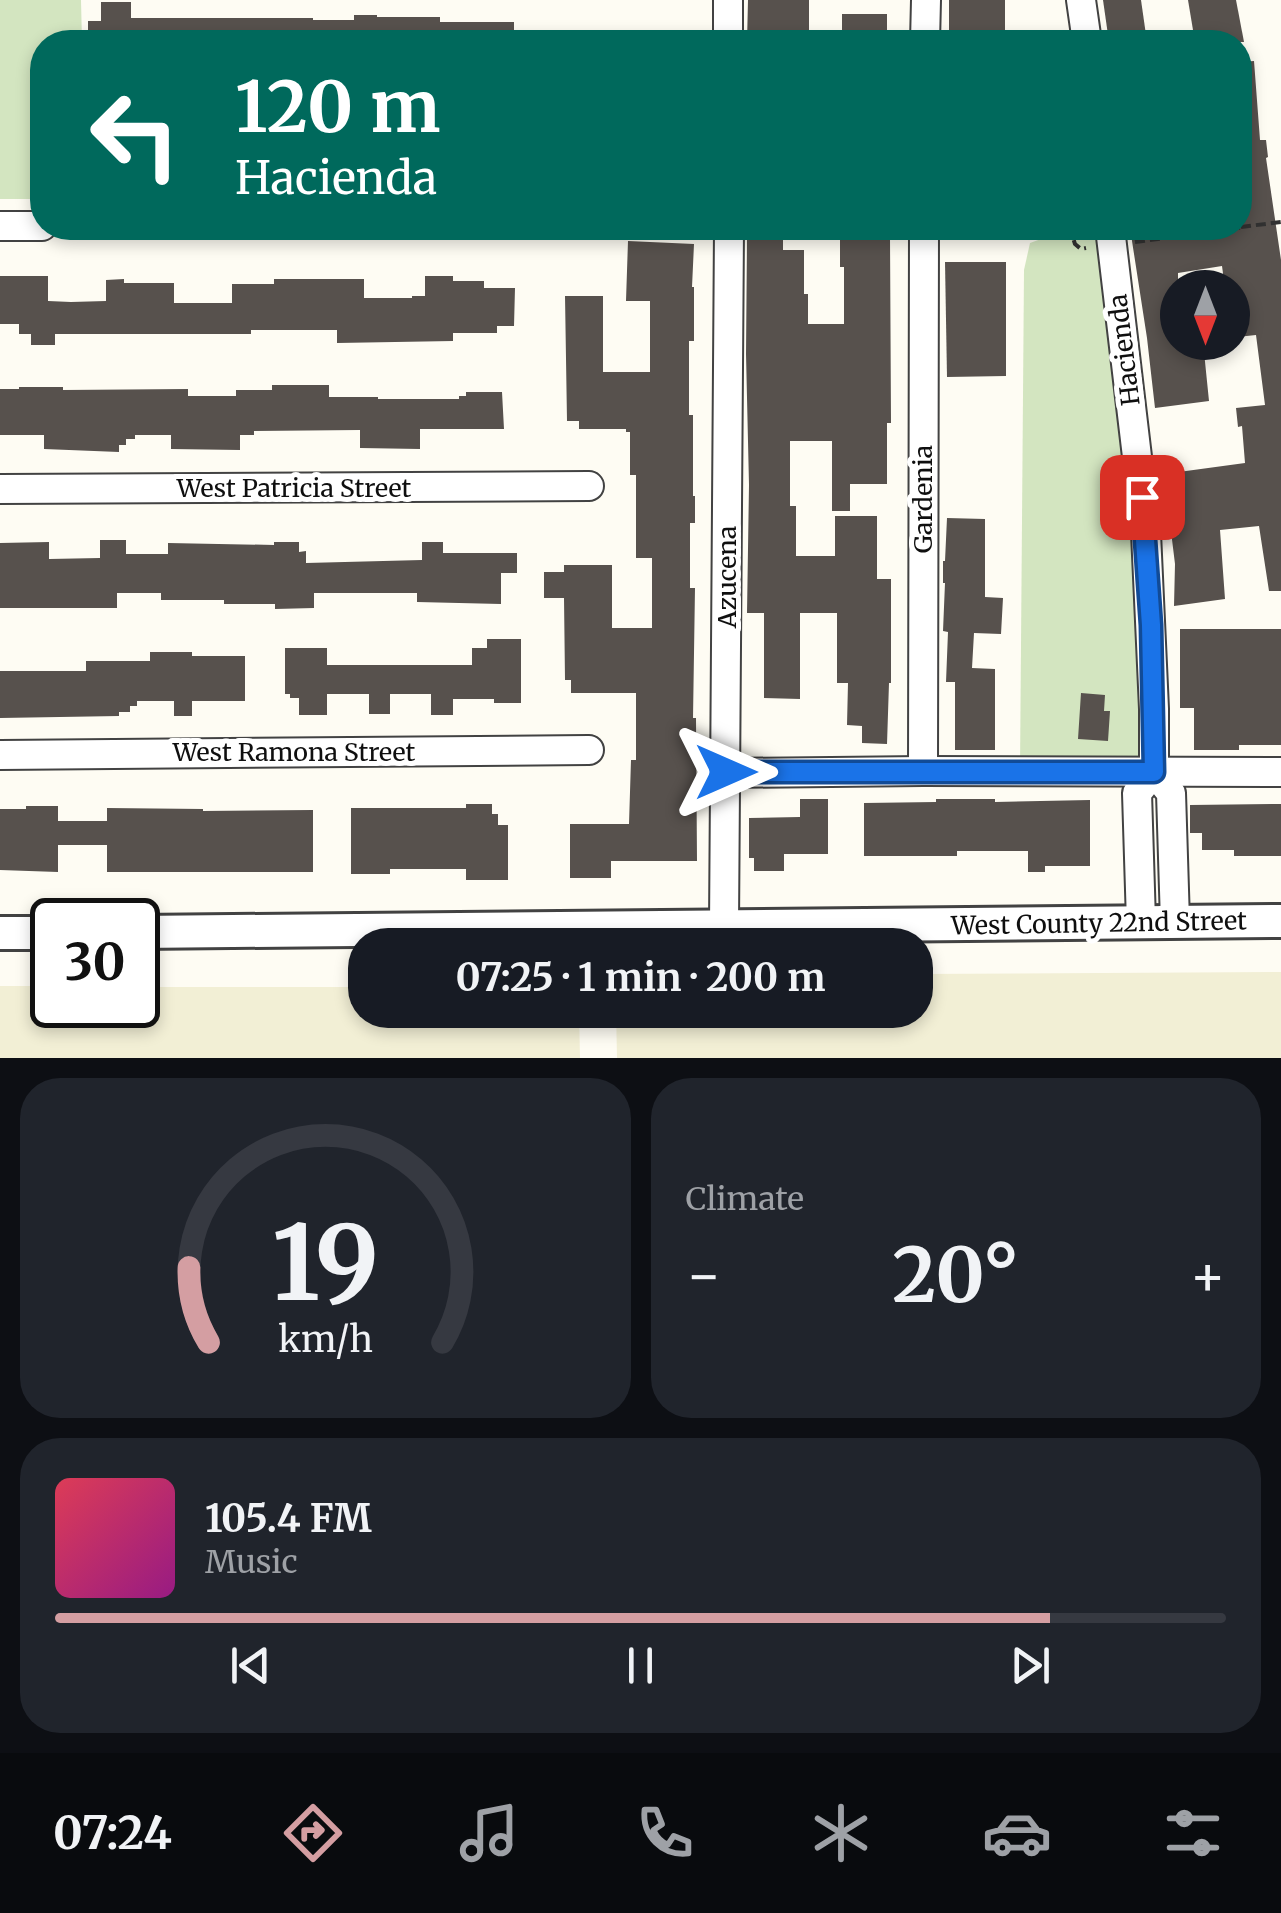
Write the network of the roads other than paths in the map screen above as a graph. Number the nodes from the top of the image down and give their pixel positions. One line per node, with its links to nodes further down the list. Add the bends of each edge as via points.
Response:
1 (728, 0): 4 (street)
2 (926, 0): 5 (street)
3 (1081, 0): 6 (street)
4 (728, 30)
5 (925, 30)
6 (1085, 30)
7 (0, 226): 8 (street)
8 (30, 226)
9 (729, 240): 17 (street, Azucena)
10 (924, 240): 16 (street, Gardenia)
11 (1111, 240): 18 (street, Hacienda, via 1146,533)
12 (589, 486): 13 (street, West Patricia Street)
13 (0, 489)
14 (589, 750): 15 (street, West Ramona Street)
15 (0, 755)
16 (923, 771): 17 (street); 18 (street)
17 (726, 772): 23 (street, Azucena)
18 (1154, 772): 19 (street); 21 (street, Hacienda, via 1138,792); 22 (street, Hacienda, via 1171,792)
19 (1281, 772)
20 (1281, 921): 22 (street, West County 22nd Street)
21 (1141, 922): 22 (street, West County 22nd Street); 23 (street, West County 22nd Street)
22 (1175, 922)
23 (724, 926): 24 (street, West County 22nd Street)
24 (160, 932)
25 (30, 933): 26 (street)
26 (0, 934)

